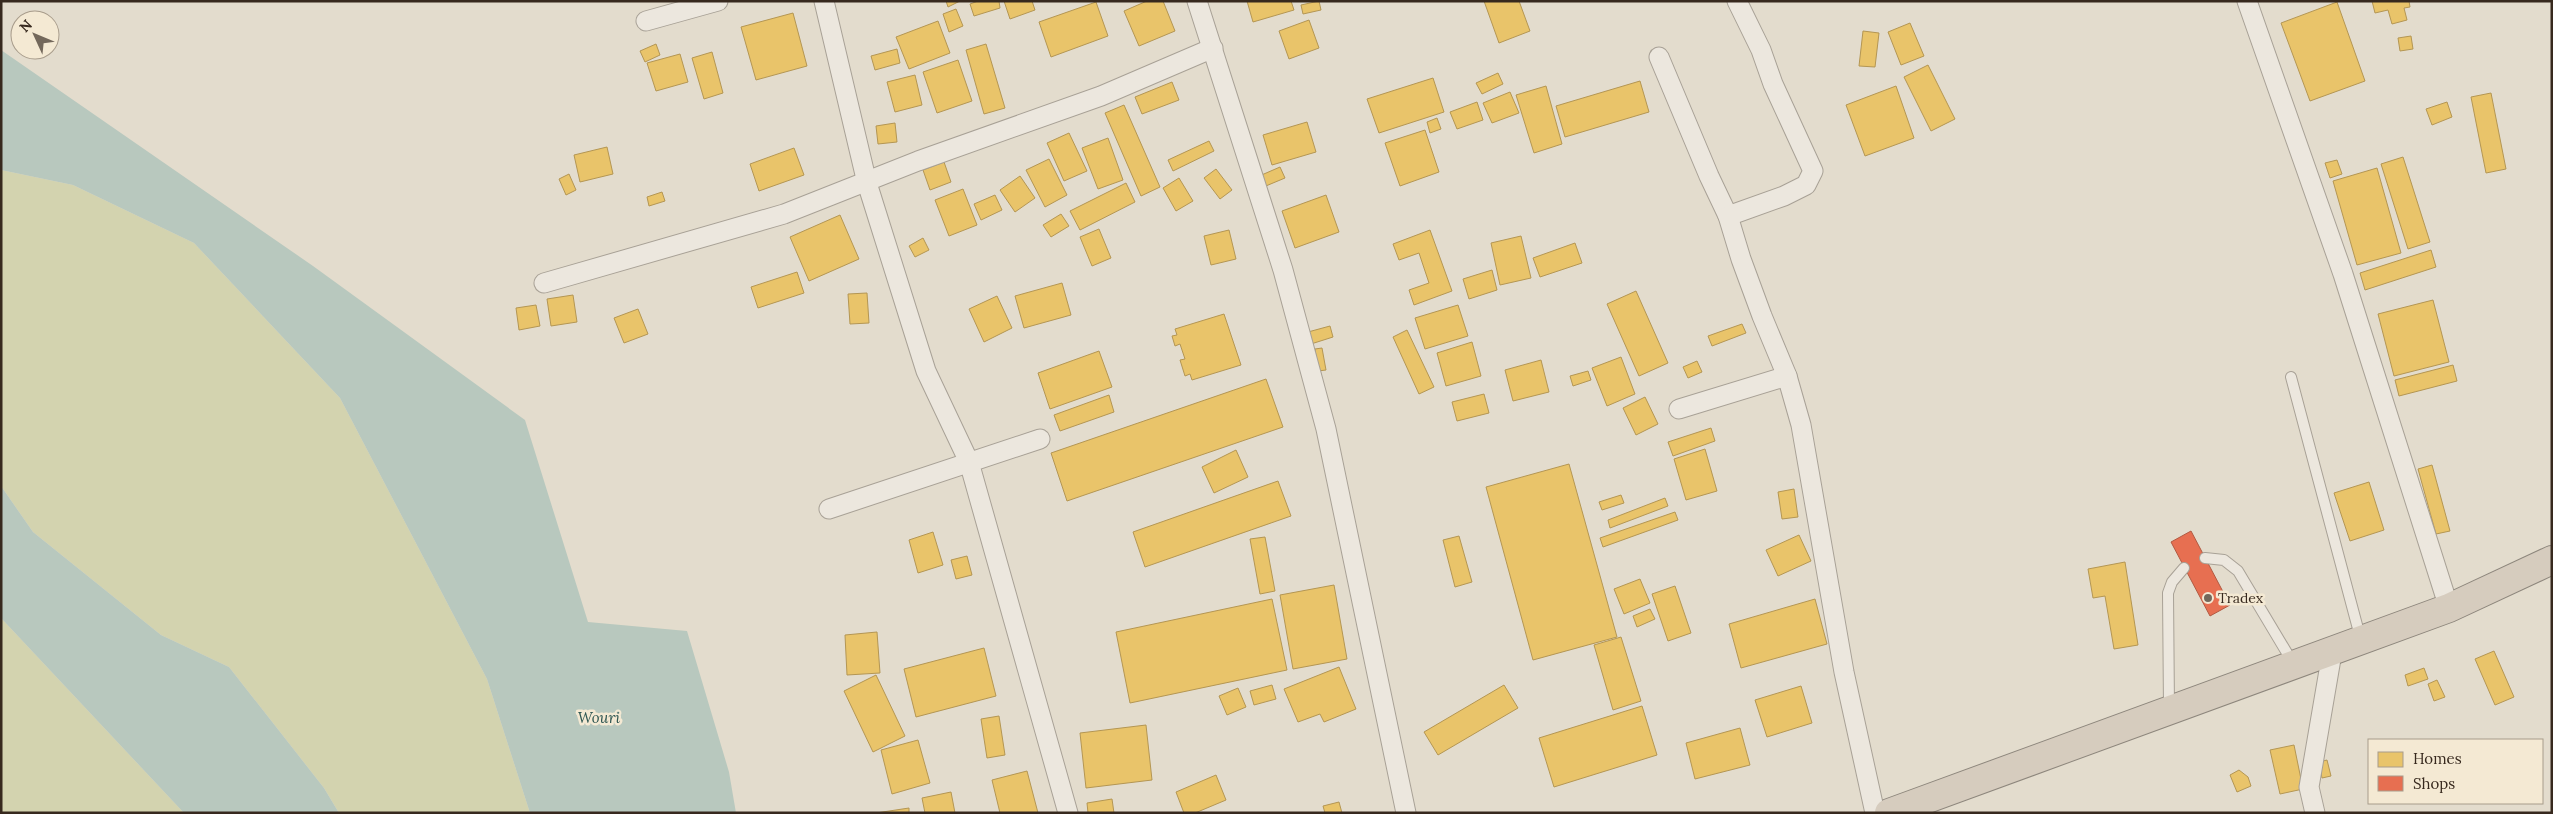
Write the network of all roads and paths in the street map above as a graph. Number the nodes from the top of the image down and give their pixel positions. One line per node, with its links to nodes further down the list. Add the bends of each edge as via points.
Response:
1 (718, 1): 6 (street)
2 (824, 1): 9 (street)
3 (1197, 1): 7 (street)
4 (1737, 1): 10 (street, via 1813,171 1806,185)
5 (2247, 1): 21 (street, via 2343,274)
6 (646, 21)
7 (1214, 48): 9 (street, via 1101,96); 27 (street, via 1283,270 1326,429)
8 (1659, 57): 10 (street)
9 (867, 182): 11 (street, via 757,222); 16 (street, via 926,371)
10 (1728, 216): 12 (street, via 1741,259)
11 (544, 283)
12 (1787, 376): 14 (street); 28 (street, via 1801,425 1844,672)
13 (2291, 377): 22 (lane)
14 (1679, 409)
15 (1040, 439): 16 (street)
16 (969, 462): 17 (street); 26 (street)
17 (829, 509)
18 (2205, 558): 24 (lane, via 2224,560 2238,571)
19 (2552, 560): 21 (highway)
20 (2184, 568): 25 (lane, via 2172,582 2168,593)
21 (2449, 608): 22 (highway)
22 (2361, 641): 23 (highway)
23 (2332, 653): 24 (highway); 30 (street, via 2309,787)
24 (2295, 666): 25 (highway)
25 (2169, 712): 29 (highway)
26 (1068, 813)
27 (1406, 813)
28 (1875, 813)
29 (1889, 813)
30 (2315, 813)

